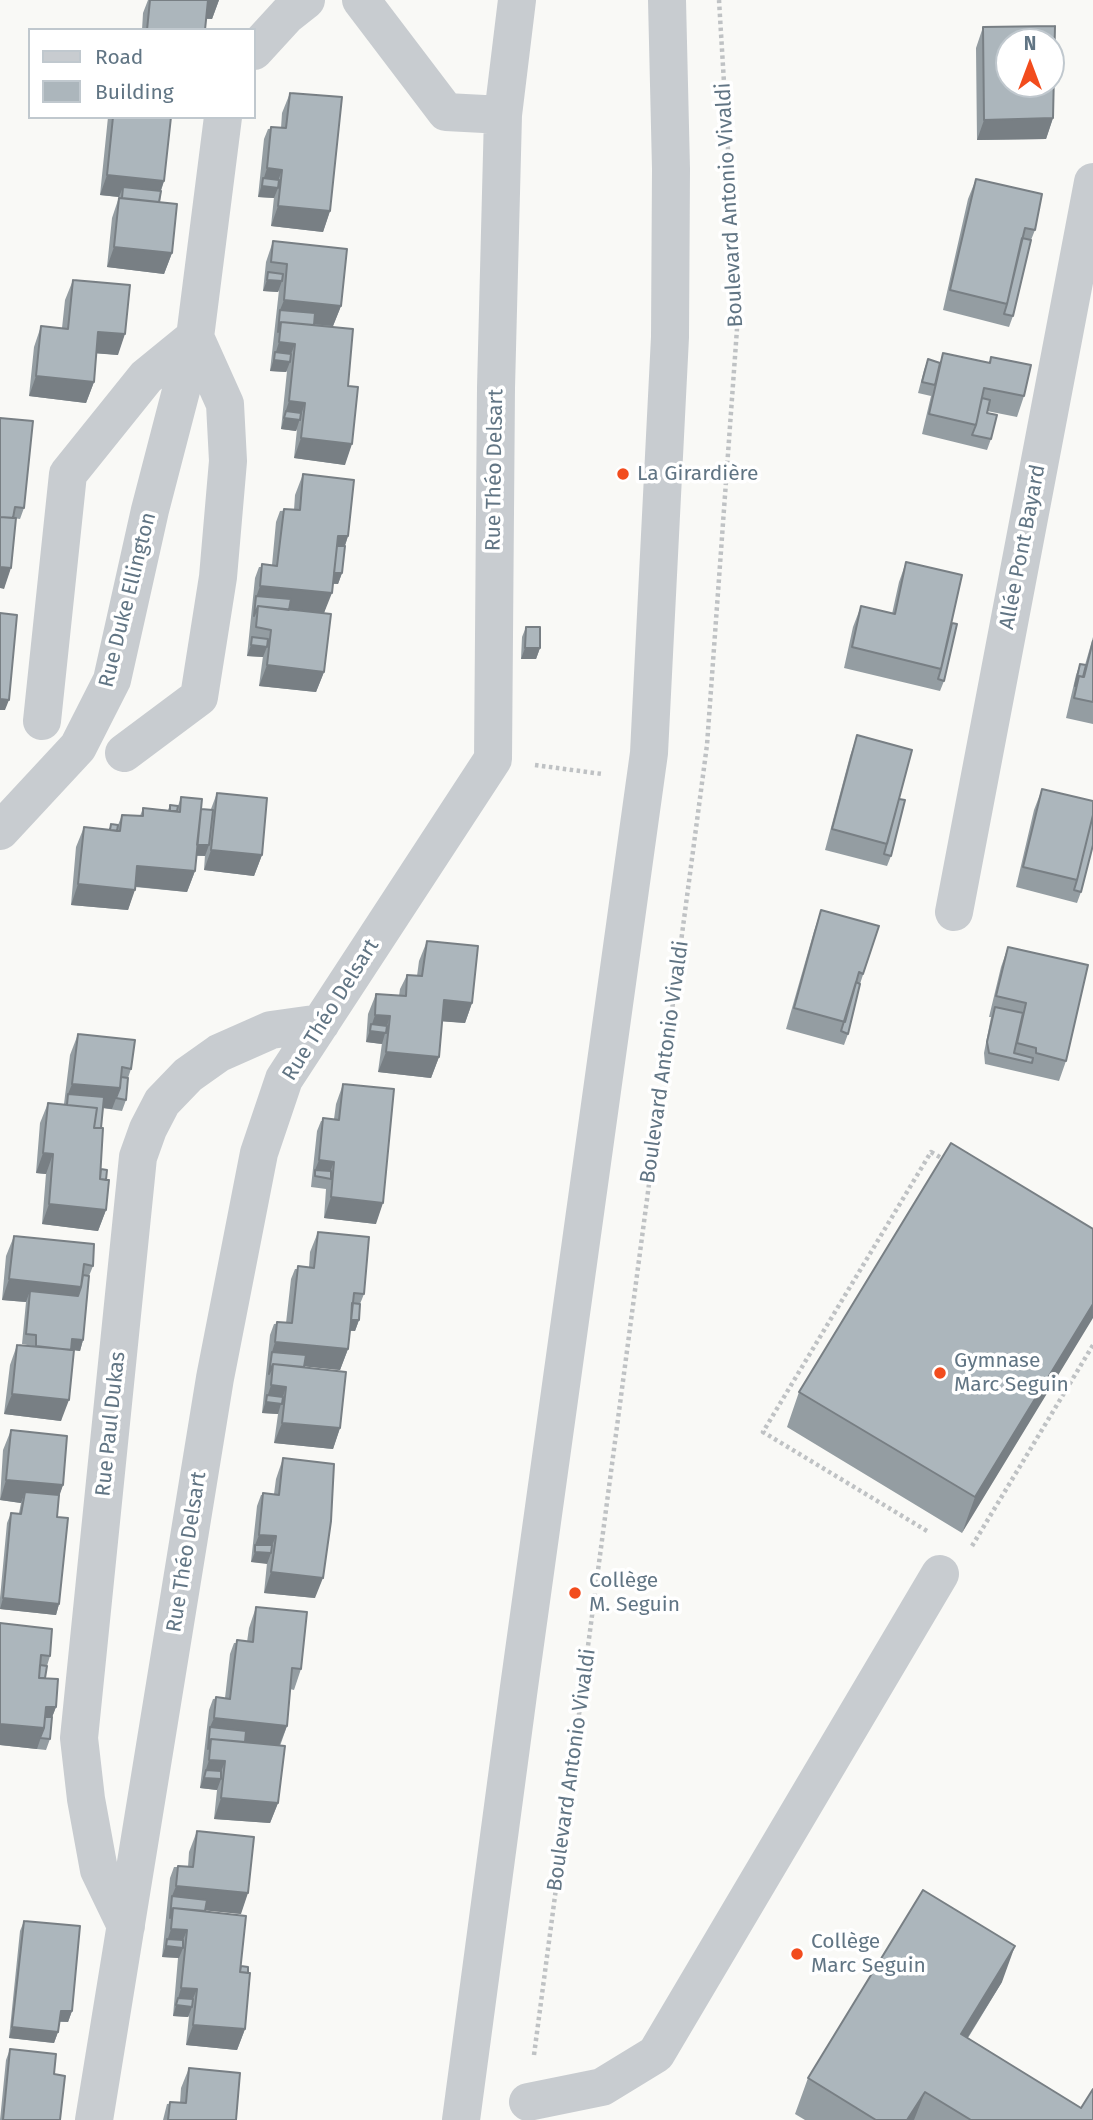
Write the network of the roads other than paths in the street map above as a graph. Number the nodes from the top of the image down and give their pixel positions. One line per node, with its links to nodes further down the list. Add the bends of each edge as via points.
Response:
1 (306, 0): 5 (street)
2 (361, 0): 6 (street, via 446,112)
3 (517, 0): 6 (street, Rue Théo Delsart)
4 (667, 0): 19 (street, via 670,337 649,753)
5 (256, 49)
6 (503, 115): 14 (street, Rue Théo Delsart, via 493,759)
7 (223, 119): 9 (street, Rue Duke Ellington)
8 (1093, 183): 13 (street, Allée Pont Bayard)
9 (195, 337): 10 (street, via 146,377 68,474); 11 (street, via 225,404 228,461 218,577 199,697); 12 (street, Rue Duke Ellington, via 112,680 78,747)
10 (41, 721)
11 (124, 753)
12 (0, 831)
13 (954, 912)
14 (321, 1023): 16 (street, Rue Théo Delsart, via 284,1079 259,1153 215,1378); 16 (street, Rue Paul Dukas, via 271,1030 219,1052 162,1102 138,1157 79,1738 99,1870)
15 (953, 1564): 17 (street, via 656,2054 602,2087)
16 (126, 1926): 18 (street, Rue Théo Delsart)
17 (528, 2102)
18 (94, 2120)
19 (461, 2120)

